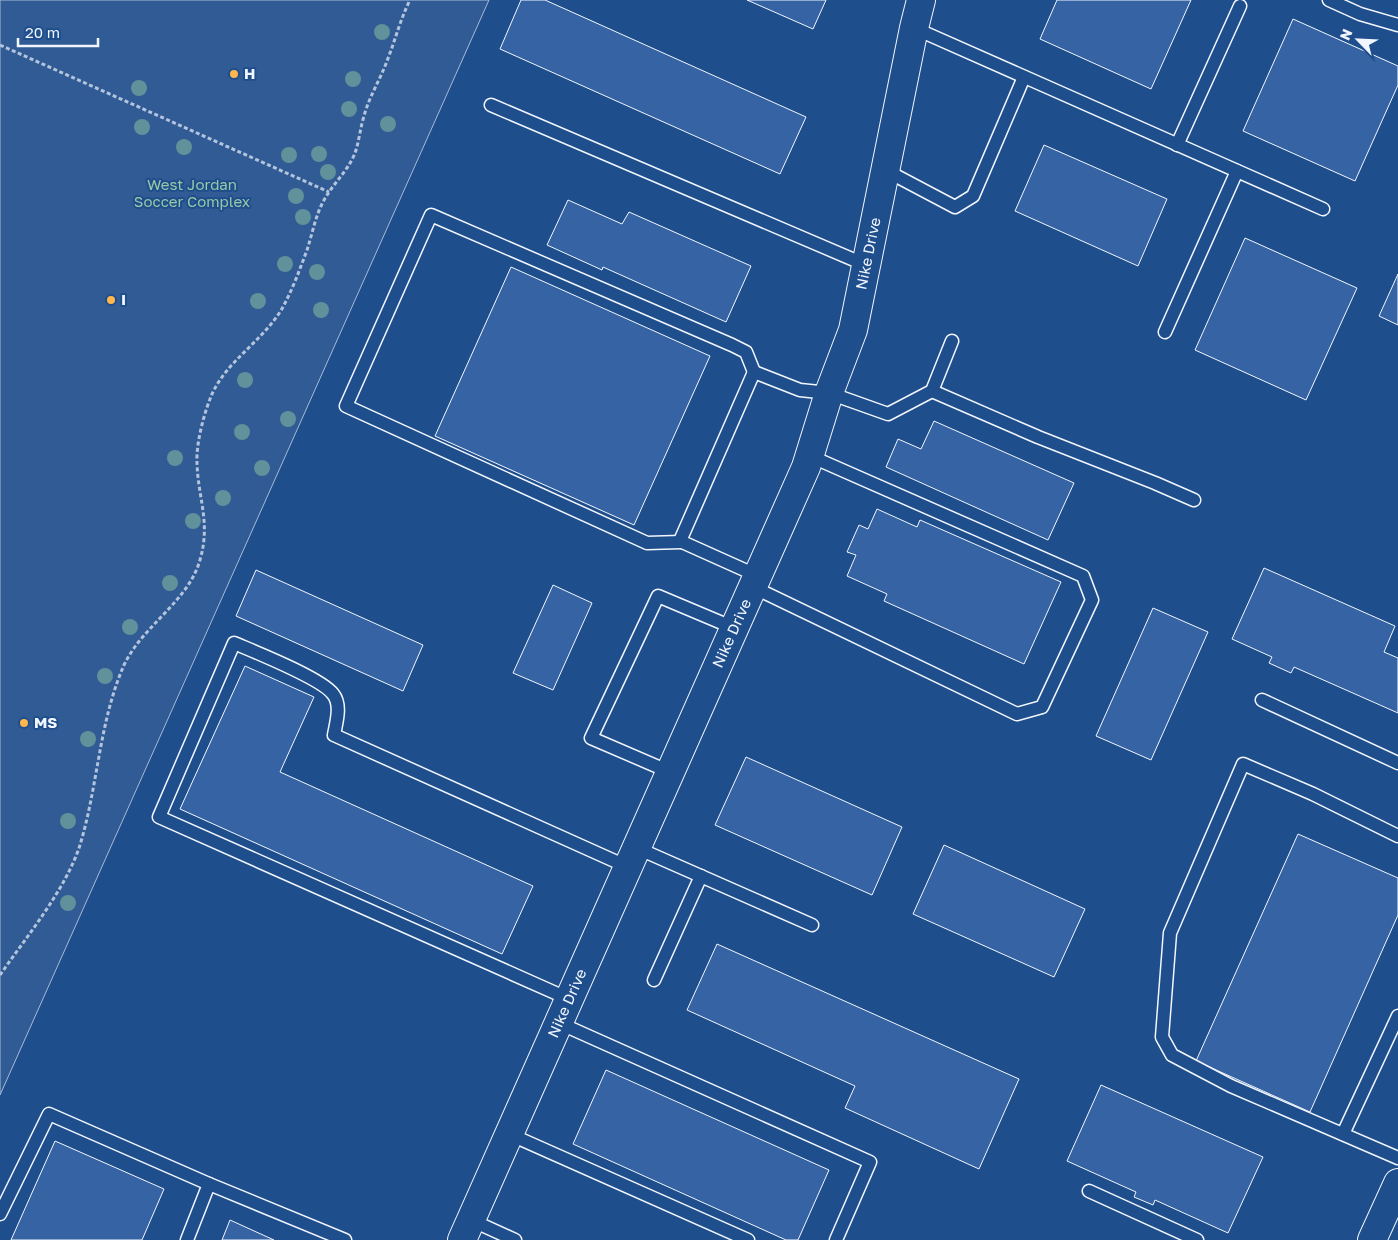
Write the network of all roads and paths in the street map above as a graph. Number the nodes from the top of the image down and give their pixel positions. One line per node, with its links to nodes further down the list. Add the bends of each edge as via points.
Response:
1 (410, 0): 13 (path, via 388,61 368,103 355,152)
2 (921, 0): 6 (street, Nike Drive)
3 (1329, 0): 5 (lane, via 1360,14)
4 (1240, 6): 10 (lane)
5 (1398, 25)
6 (914, 28): 8 (lane); 11 (street, Nike Drive)
7 (0, 45): 13 (path)
8 (1024, 77): 10 (lane); 11 (lane, via 973,196 955,206)
9 (491, 105): 15 (lane)
10 (1178, 145): 12 (lane)
11 (885, 170): 15 (street, Nike Drive)
12 (1237, 171): 14 (lane); 16 (lane)
13 (329, 192): 33 (path, via 284,305 210,397 197,452 206,521 197,571 191,583 136,643 126,661 112,697 74,860 60,888)
14 (1323, 209)
15 (866, 265): 20 (street, Nike Drive, via 853,330)
16 (1165, 332)
17 (952, 341): 19 (lane)
18 (754, 372): 20 (lane, via 800,390); 23 (lane); 23 (lane, via 746,352 732,345 431,215 346,406 647,543)
19 (932, 391): 20 (lane, via 888,414); 22 (lane, via 1038,438)
20 (829, 393): 21 (street, Nike Drive)
21 (810, 456): 24 (street, Nike Drive); 24 (lane, via 1083,576 1092,600 1042,707 1017,714)
22 (1194, 500)
23 (681, 542): 24 (lane)
24 (755, 582): 25 (street, Nike Drive)
25 (734, 628): 28 (street, Nike Drive); 28 (lane, via 658,596 591,738)
26 (1262, 700): 27 (lane)
27 (1398, 763)
28 (670, 772): 30 (street, Nike Drive)
29 (1398, 836): 39 (lane, via 1243,764 1170,933 1162,1037 1172,1056 1230,1086)
30 (632, 857): 31 (lane); 35 (street, Nike Drive); 35 (lane, via 334,735 338,711 334,695 321,683 234,643 159,817)
31 (701, 876): 32 (lane); 34 (lane)
32 (812, 925)
33 (0, 974)
34 (654, 980)
35 (570, 999): 37 (street, Nike Drive)
36 (1398, 1016): 39 (lane)
37 (558, 1023): 38 (street, Nike Drive); 50 (lane, via 870,1162)
38 (510, 1134): 45 (street, Nike Drive); 49 (lane)
39 (1343, 1134): 40 (lane)
40 (1398, 1158)
41 (1398, 1183): 52 (street)
42 (209, 1184): 44 (lane, via 50,1114); 46 (lane); 47 (lane)
43 (1089, 1191): 51 (lane)
44 (0, 1214)
45 (467, 1230): 48 (lane)
46 (186, 1240)
47 (344, 1240)
48 (515, 1240)
49 (748, 1240)
50 (836, 1240)
51 (1197, 1240)
52 (1372, 1240)

